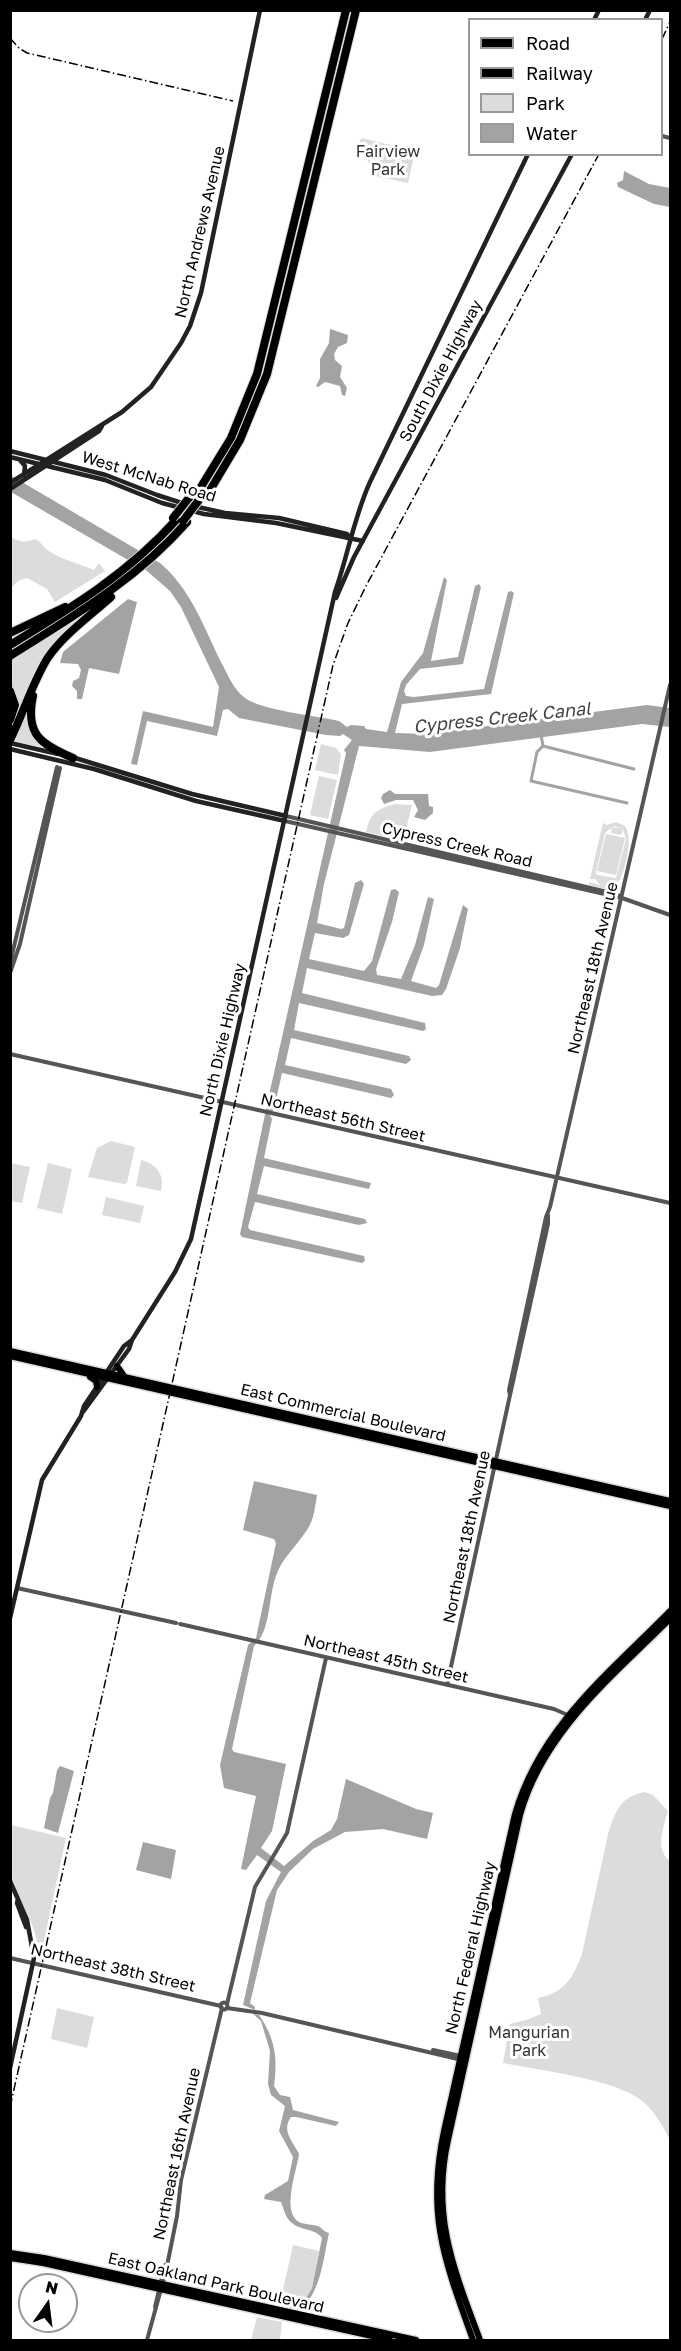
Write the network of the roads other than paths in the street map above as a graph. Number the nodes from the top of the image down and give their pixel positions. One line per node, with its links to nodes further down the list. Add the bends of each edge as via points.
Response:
1 (260, 10): 12 (main road, North Andrews Avenue, via 196,309 182,343 162,373 135,402)
2 (341, 10): 7 (highway)
3 (346, 10): 6 (highway)
4 (351, 10): 8 (highway)
5 (356, 10): 11 (highway)
6 (333, 64): 7 (highway); 22 (highway, via 257,374 235,430)
7 (319, 99): 22 (highway, via 253,376)
8 (317, 152): 11 (highway); 22 (highway, via 261,382 237,439)
9 (527, 156): 24 (main road, South Dixie Highway, via 368,486)
10 (571, 156): 25 (main road, South Dixie Highway)
11 (315, 184): 22 (highway, via 261,391 236,448)
12 (102, 426): 14 (main road, North Andrews Avenue); 17 (main road, North Andrews Avenue)
13 (10, 451): 17 (main road, West McNab Road)
14 (67, 453): 17 (main road, North Andrews Avenue); 18 (main road)
15 (10, 456): 16 (main road, West McNab Road)
16 (18, 458): 17 (main road, West McNab Road); 19 (main road, via 26,466)
17 (48, 463): 18 (main road, West McNab Road); 19 (main road, North Andrews Avenue); 24 (main road, West McNab Road, via 208,515)
18 (69, 465): 24 (main road, West McNab Road, via 174,501 216,511 283,519)
19 (22, 478): 20 (main road, North Andrews Avenue); 21 (main road, North Andrews Avenue)
20 (10, 483)
21 (10, 489)
22 (199, 495): 23 (highway, bridge); 23 (highway, bridge)
23 (180, 520): 26 (highway); 26 (highway)
24 (351, 538): 25 (main road, West McNab Road); 28 (main road, South Dixie Highway)
25 (363, 541): 28 (main road, South Dixie Highway)
26 (152, 550): 27 (highway); 27 (highway)
27 (131, 568): 29 (highway); 31 (highway); 32 (highway, via 96,603); 33 (highway, via 130,581 58,646)
28 (335, 601): 37 (main road, South Dixie Highway)
29 (67, 606): 30 (highway); 31 (highway)
30 (10, 633)
31 (10, 643)
32 (10, 654)
33 (39, 677): 38 (highway); 40 (highway, via 31,716 35,731 47,746)
34 (670, 685): 43 (street, Northeast 18th Avenue)
35 (10, 691): 36 (highway, via 15,705)
36 (10, 720)
37 (304, 731): 42 (main road, North Dixie Highway)
38 (10, 742): 40 (main road)
39 (10, 749): 41 (main road, via 94,769 184,798)
40 (73, 758): 41 (main road)
41 (196, 798): 42 (main road); 42 (main road, via 206,797)
42 (285, 820): 43 (street, Cypress Creek Road); 48 (main road, North Dixie Highway)
43 (622, 898): 44 (street, Cypress Creek Road); 49 (street, Northeast 18th Avenue)
44 (670, 915)
45 (10, 963): 46 (street, via 58,767 20,944)
46 (10, 973)
47 (10, 1054): 48 (street, Northeast 56th Street)
48 (221, 1103): 49 (street, Northeast 56th Street); 51 (main road, North Dixie Highway, via 191,1239 176,1272)
49 (556, 1178): 50 (street, Northeast 56th Street); 63 (street, Northeast 18th Avenue)
50 (670, 1203)
51 (132, 1340): 54 (main road, North Dixie Highway); 56 (main road, North Dixie Highway, via 124,1346)
52 (10, 1353): 53 (main road, East Commercial Boulevard)
53 (49, 1362): 55 (main road, East Commercial Boulevard); 56 (main road, East Commercial Boulevard)
54 (117, 1366): 56 (main road, North Dixie Highway); 57 (main road)
55 (85, 1373): 56 (main road, East Commercial Boulevard); 58 (main road, via 95,1379)
56 (108, 1375): 57 (main road, East Commercial Boulevard); 58 (main road, North Dixie Highway); 60 (main road, East Commercial Boulevard); 61 (main road, North Dixie Highway)
57 (124, 1376): 59 (main road, East Commercial Boulevard)
58 (97, 1387): 61 (main road, North Dixie Highway)
59 (229, 1400): 60 (main road); 62 (main road, East Commercial Boulevard)
60 (210, 1402): 62 (main road, East Commercial Boulevard)
61 (83, 1412): 68 (main road, North Dixie Highway, via 42,1480)
62 (285, 1416): 63 (main road, East Commercial Boulevard); 63 (main road, East Commercial Boulevard, via 294,1415)
63 (495, 1465): 64 (main road, East Commercial Boulevard); 65 (main road, East Commercial Boulevard); 73 (street, Northeast 18th Avenue)
64 (589, 1483): 65 (main road); 66 (main road, East Commercial Boulevard)
65 (579, 1486): 67 (main road, East Commercial Boulevard)
66 (670, 1501)
67 (670, 1506)
68 (17, 1588): 70 (main road, North Dixie Highway); 72 (street, Northeast 45th Street)
69 (670, 1611): 71 (main road); 74 (main road, North Federal Highway)
70 (10, 1618)
71 (668, 1621): 75 (main road, North Federal Highway)
72 (326, 1658): 73 (street, Northeast 45th Street); 87 (street, Northeast 16th Avenue, via 287,1833 252,1896)
73 (447, 1684): 76 (street, Northeast 45th Street)
74 (593, 1689): 75 (main road); 76 (main road, North Federal Highway)
75 (592, 1698): 76 (main road, North Federal Highway)
76 (570, 1716): 77 (main road, North Federal Highway, via 546,1743 526,1779); 78 (main road, North Federal Highway, via 532,1779)
77 (505, 1856): 78 (main road); 80 (main road, North Federal Highway)
78 (510, 1862): 81 (main road, North Federal Highway)
79 (10, 1881): 84 (main road, via 31,1934)
80 (490, 1922): 81 (main road); 83 (main road, North Federal Highway)
81 (494, 1932): 85 (main road, North Federal Highway)
82 (10, 1958): 84 (street, Northeast 38th Street)
83 (482, 1960): 85 (main road); 86 (main road, North Federal Highway)
84 (33, 1963): 87 (street, Northeast 38th Street); 90 (main road)
85 (486, 1969): 88 (main road, North Federal Highway)
86 (476, 1985): 88 (main road); 89 (main road, North Federal Highway)
87 (224, 2006): 89 (street, Northeast 38th Street); 97 (street, Northeast 16th Avenue, via 192,2127)
88 (476, 2014): 89 (main road, North Federal Highway)
89 (462, 2058): 91 (main road, North Federal Highway); 91 (main road, North Federal Highway)
90 (10, 2068)
91 (452, 2106): 92 (main road, North Federal Highway); 93 (main road, North Federal Highway)
92 (439, 2157): 93 (main road); 98 (main road, North Federal Highway, via 437,2223 444,2256)
93 (443, 2166): 98 (main road, North Federal Highway, via 445,2234)
94 (10, 2253): 96 (main road, East Oakland Park Boulevard)
95 (10, 2258): 96 (main road, East Oakland Park Boulevard)
96 (36, 2259): 97 (main road, East Oakland Park Boulevard)
97 (161, 2287): 99 (main road, East Oakland Park Boulevard); 100 (street, Northeast 16th Avenue)
98 (461, 2301): 103 (main road, North Federal Highway); 104 (main road, North Federal Highway)
99 (321, 2322): 101 (main road, East Oakland Park Boulevard); 102 (main road, East Oakland Park Boulevard)
100 (147, 2340)
101 (390, 2340)
102 (416, 2340)
103 (473, 2340)
104 (480, 2340)

